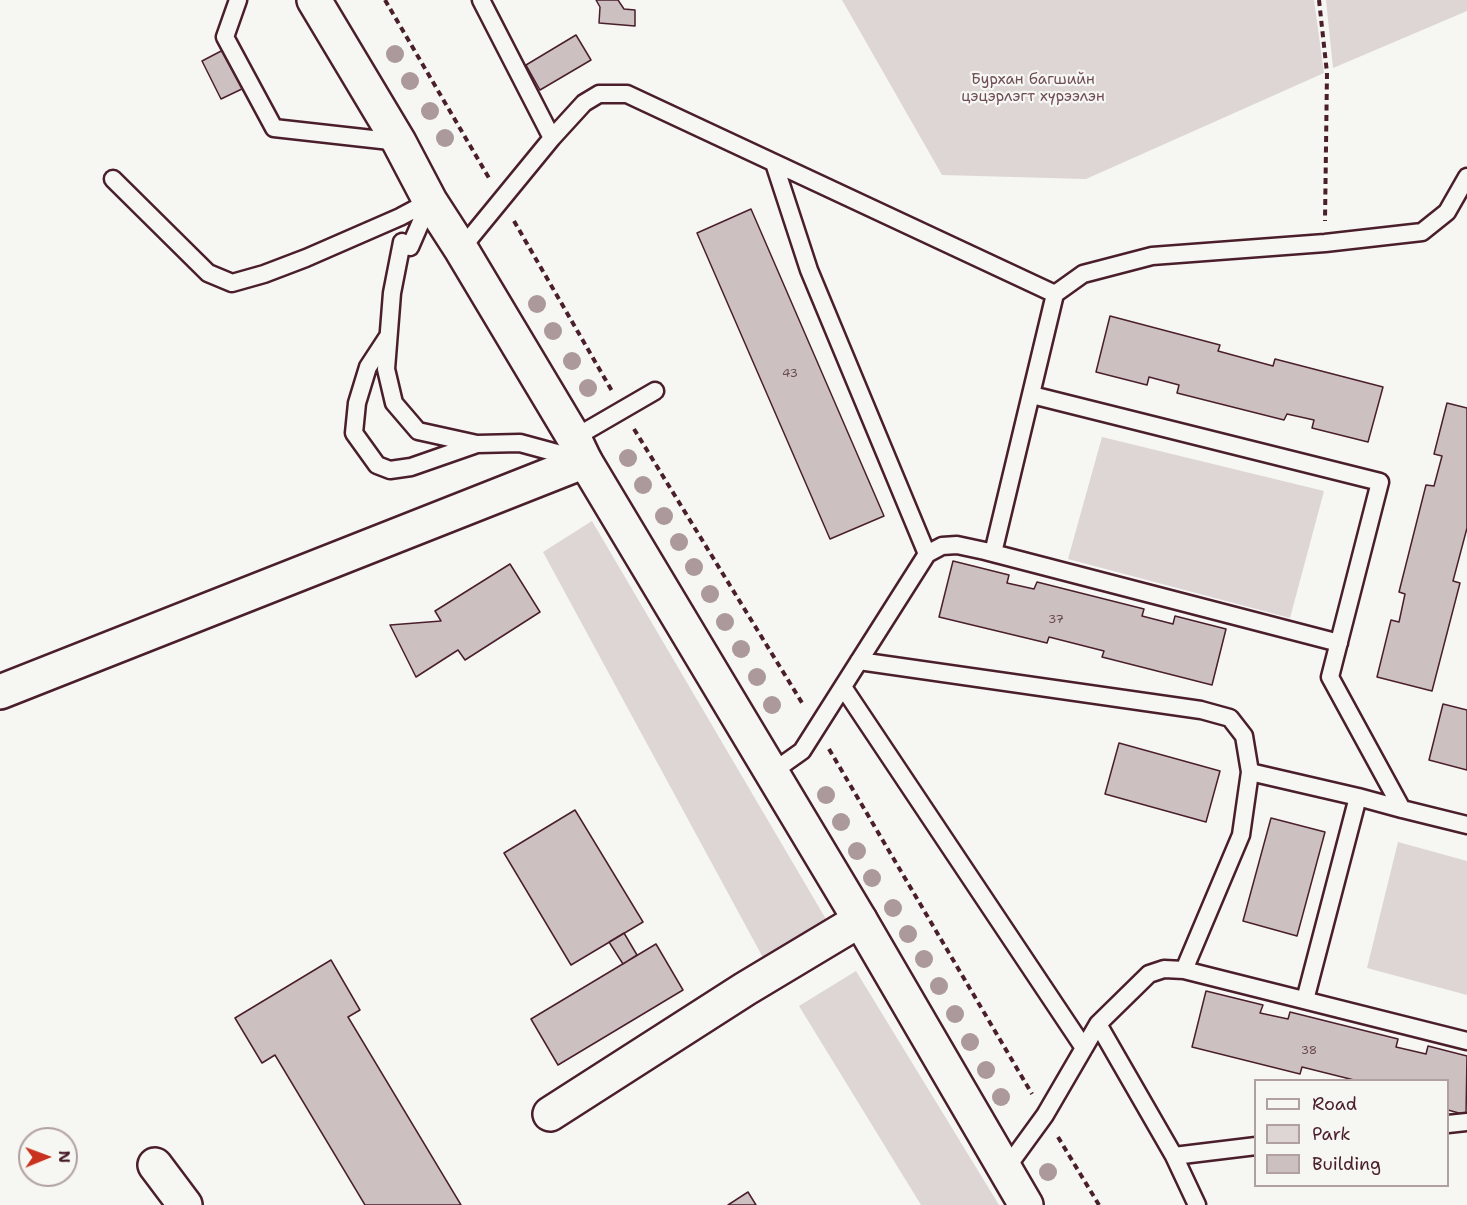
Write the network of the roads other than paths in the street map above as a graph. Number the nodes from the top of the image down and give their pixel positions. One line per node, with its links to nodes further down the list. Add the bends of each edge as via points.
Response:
1 (238, 0): 5 (lane, via 225,37 274,128)
2 (314, 0): 5 (main road)
3 (482, 0): 4 (lane)
4 (552, 138): 6 (lane, via 584,103 599,94 627,94); 10 (lane)
5 (399, 142): 9 (main road)
6 (774, 163): 11 (lane); 18 (lane, via 809,270)
7 (1467, 177): 11 (lane, via 1447,212 1422,232 1152,256 1083,274)
8 (114, 179): 9 (lane, via 208,273 232,283 306,258)
9 (430, 201): 10 (main road); 12 (lane, via 410,248 402,242)
10 (461, 249): 16 (main road)
11 (1055, 294): 14 (lane)
12 (387, 337): 15 (lane, via 386,369 394,403 418,431); 15 (lane, via 368,367 357,403 354,433 377,465 390,470 411,467)
13 (655, 392): 16 (lane, via 623,410)
14 (1032, 395): 17 (lane); 19 (lane, via 1380,482)
15 (477, 444): 16 (lane, via 520,443)
16 (580, 449): 22 (main road); 24 (main road)
17 (993, 553): 18 (lane, via 957,545 942,546); 19 (lane)
18 (927, 554): 20 (lane)
19 (1339, 644): 26 (lane, via 1330,677)
20 (860, 661): 21 (lane); 23 (lane, via 1211,712 1230,718 1244,736)
21 (843, 687): 24 (lane, via 802,751); 33 (lane)
22 (0, 692)
23 (1250, 772): 25 (lane); 29 (lane, via 1241,835)
24 (771, 773): 28 (main road)
25 (1358, 797): 26 (lane); 30 (lane)
26 (1402, 809): 27 (lane)
27 (1467, 825)
28 (860, 920): 34 (main road); 40 (main road)
29 (1184, 970): 30 (lane); 31 (lane, via 1164,969 1149,974)
30 (1305, 1000): 32 (lane)
31 (1098, 1024): 33 (lane); 38 (lane)
32 (1467, 1041)
33 (1084, 1048): 40 (lane, via 1045,1115)
34 (550, 1114)
35 (1467, 1122): 36 (lane)
36 (1449, 1124)
37 (1254, 1146): 38 (lane)
38 (1174, 1156): 43 (lane)
39 (155, 1165): 41 (main road)
40 (1005, 1170): 42 (main road)
41 (185, 1205)
42 (1026, 1205)
43 (1197, 1205)

